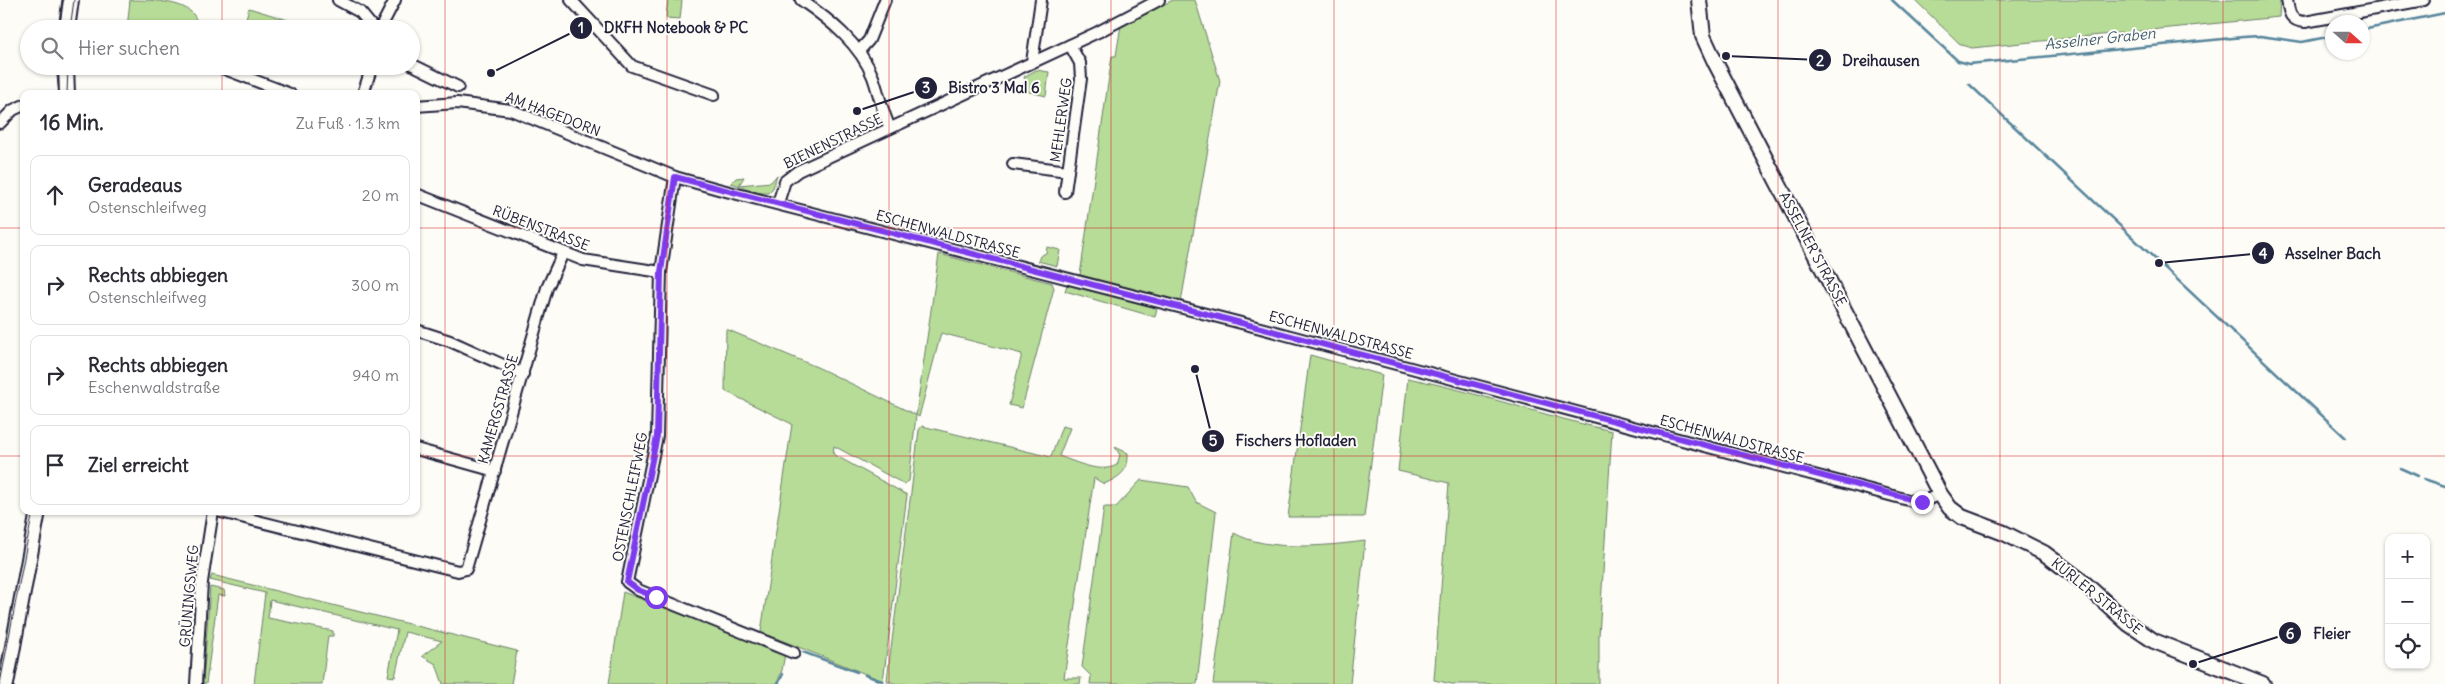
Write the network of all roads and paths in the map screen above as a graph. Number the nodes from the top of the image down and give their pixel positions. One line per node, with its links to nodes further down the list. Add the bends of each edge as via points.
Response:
1 (71, 0): 12 (main road)
2 (338, 0): 13 (street, via 360,12)
3 (396, 0): 14 (street)
4 (570, 0): 26 (street, via 632,66)
5 (800, 0): 16 (street, via 837,28)
6 (885, 0): 16 (street, via 869,40)
7 (1041, 0): 17 (street)
8 (1159, 0): 15 (street, BIENENSTRASSE)
9 (1700, 0): 43 (main road, ASSELNER STRASSE, via 1703,36 1715,62)
10 (2287, 0): 11 (street, via 2296,22)
11 (2424, 0)
12 (69, 20)
13 (367, 20)
14 (385, 20)
15 (1070, 45): 17 (street, BIENENSTRASSE); 32 (street, MEHLERWEG, via 1080,63 1081,79)
16 (859, 51): 30 (street, via 874,79)
17 (1032, 62): 30 (street, BIENENSTRASSE)
18 (420, 68): 22 (street)
19 (66, 75): 23 (main road)
20 (240, 75): 24 (street)
21 (369, 75): 25 (street)
22 (458, 87)
23 (67, 90)
24 (280, 90)
25 (364, 90)
26 (714, 95)
27 (420, 106): 33 (street, AM HAGEDORN, via 457,103 511,110)
28 (20, 107): 29 (street)
29 (0, 123)
30 (890, 128): 36 (street, BIENENSTRASSE, via 790,176 785,181)
31 (1013, 164): 32 (street, MEHLERWEG)
32 (1068, 171): 34 (street, MEHLERWEG)
33 (675, 177): 36 (street, ESCHENWALDSTRASSE); 38 (street, OSTENSCHLEIFWEG)
34 (1064, 192)
35 (420, 196): 37 (street, RÜBENSTRASSE)
36 (778, 204): 43 (street, ESCHENWALDSTRASSE, via 1922,502)
37 (563, 253): 38 (street, RÜBENSTRASSE, via 583,260); 40 (street, KAMERGSTRASSE, via 547,288)
38 (661, 272): 47 (street, OSTENSCHLEIFWEG, via 657,436 627,582 638,590)
39 (420, 331): 40 (street, via 450,340)
40 (522, 374): 42 (street, KAMERGSTRASSE)
41 (420, 450): 42 (street)
42 (495, 471): 46 (street, KAMERGSTRASSE, via 468,564 462,571)
43 (1940, 494): 50 (main road, KURLER STRASSE, via 1950,508 1962,516 2044,553 2154,641)
44 (37, 515): 48 (main road)
45 (214, 515): 49 (street, GRÜNINGSWEG, via 202,582)
46 (231, 515)
47 (794, 653)
48 (6, 684)
49 (196, 684)
50 (2263, 684)

